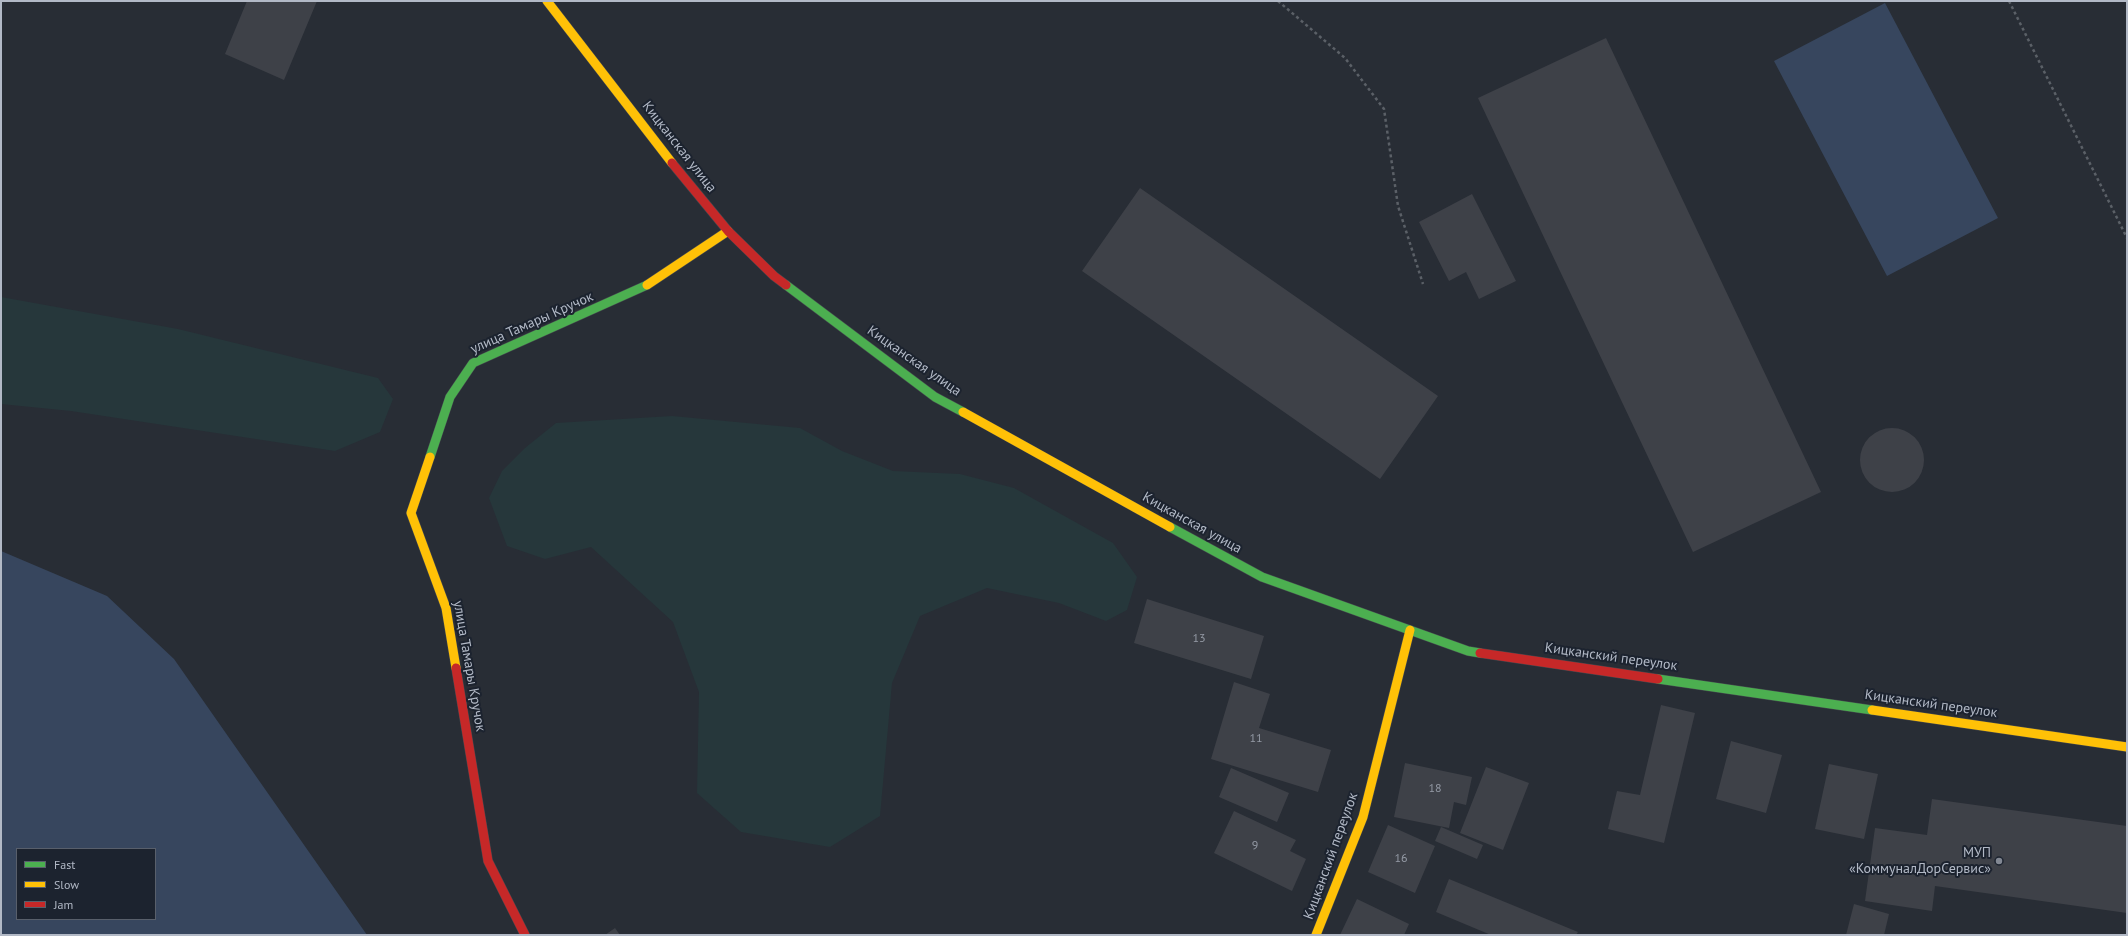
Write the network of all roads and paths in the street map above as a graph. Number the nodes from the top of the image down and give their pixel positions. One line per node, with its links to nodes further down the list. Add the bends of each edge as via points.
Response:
1 (547, 1): 4 (main road, Кицканская улица)
2 (1278, 1): 6 (path, via 1344,58 1384,109 1398,206)
3 (2009, 1): 5 (path)
4 (728, 231): 7 (main road, Кицканская улица, via 774,276 936,397 1262,577); 9 (main road, улица Тамары Кручок, via 644,287 473,363 450,397 411,513 446,608 488,861)
5 (2127, 238)
6 (1423, 284)
7 (1410, 630): 8 (main road, Кицканский переулок, via 1468,651); 10 (main road, Кицканский переулок, via 1363,817)
8 (2127, 747)
9 (525, 935)
10 (1316, 935)

